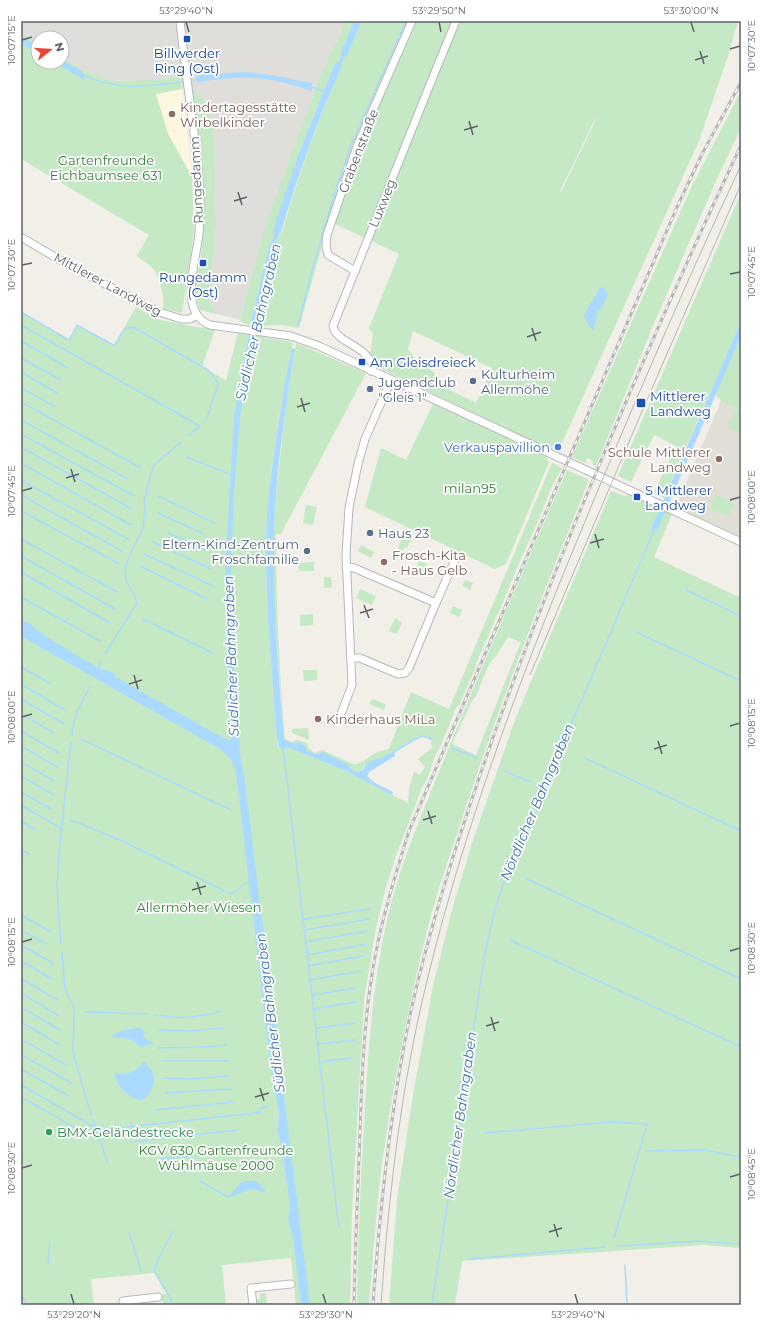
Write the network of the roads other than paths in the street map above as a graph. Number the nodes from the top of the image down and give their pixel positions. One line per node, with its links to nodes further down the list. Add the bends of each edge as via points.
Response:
1 (180, 21): 6 (street, Rungedamm, via 199,189 199,233 190,295)
2 (412, 21): 5 (street, Grabenstraße, via 358,144 327,235 328,255)
3 (456, 21): 5 (street, Luxweg)
4 (21, 237): 6 (street, Mittlerer Landweg, via 151,309 181,319 190,319)
5 (355, 271): 7 (street, Luxweg, via 333,326 336,334 368,356 373,366)
6 (197, 315): 7 (street, via 205,322 217,326 299,338)
7 (371, 371): 8 (street)
8 (391, 380): 9 (street); 11 (street, via 368,431 356,469 349,508)
9 (741, 542)
10 (457, 556): 12 (street)
11 (346, 568): 12 (street, via 354,568); 13 (street)
12 (436, 603): 13 (street, via 405,673 398,674 358,657)
13 (351, 658): 14 (street, via 352,685)
14 (341, 714)
15 (291, 1284): 18 (street, via 251,1288)
16 (158, 1297): 17 (street, via 122,1301)
17 (123, 1305)
18 (253, 1305)

